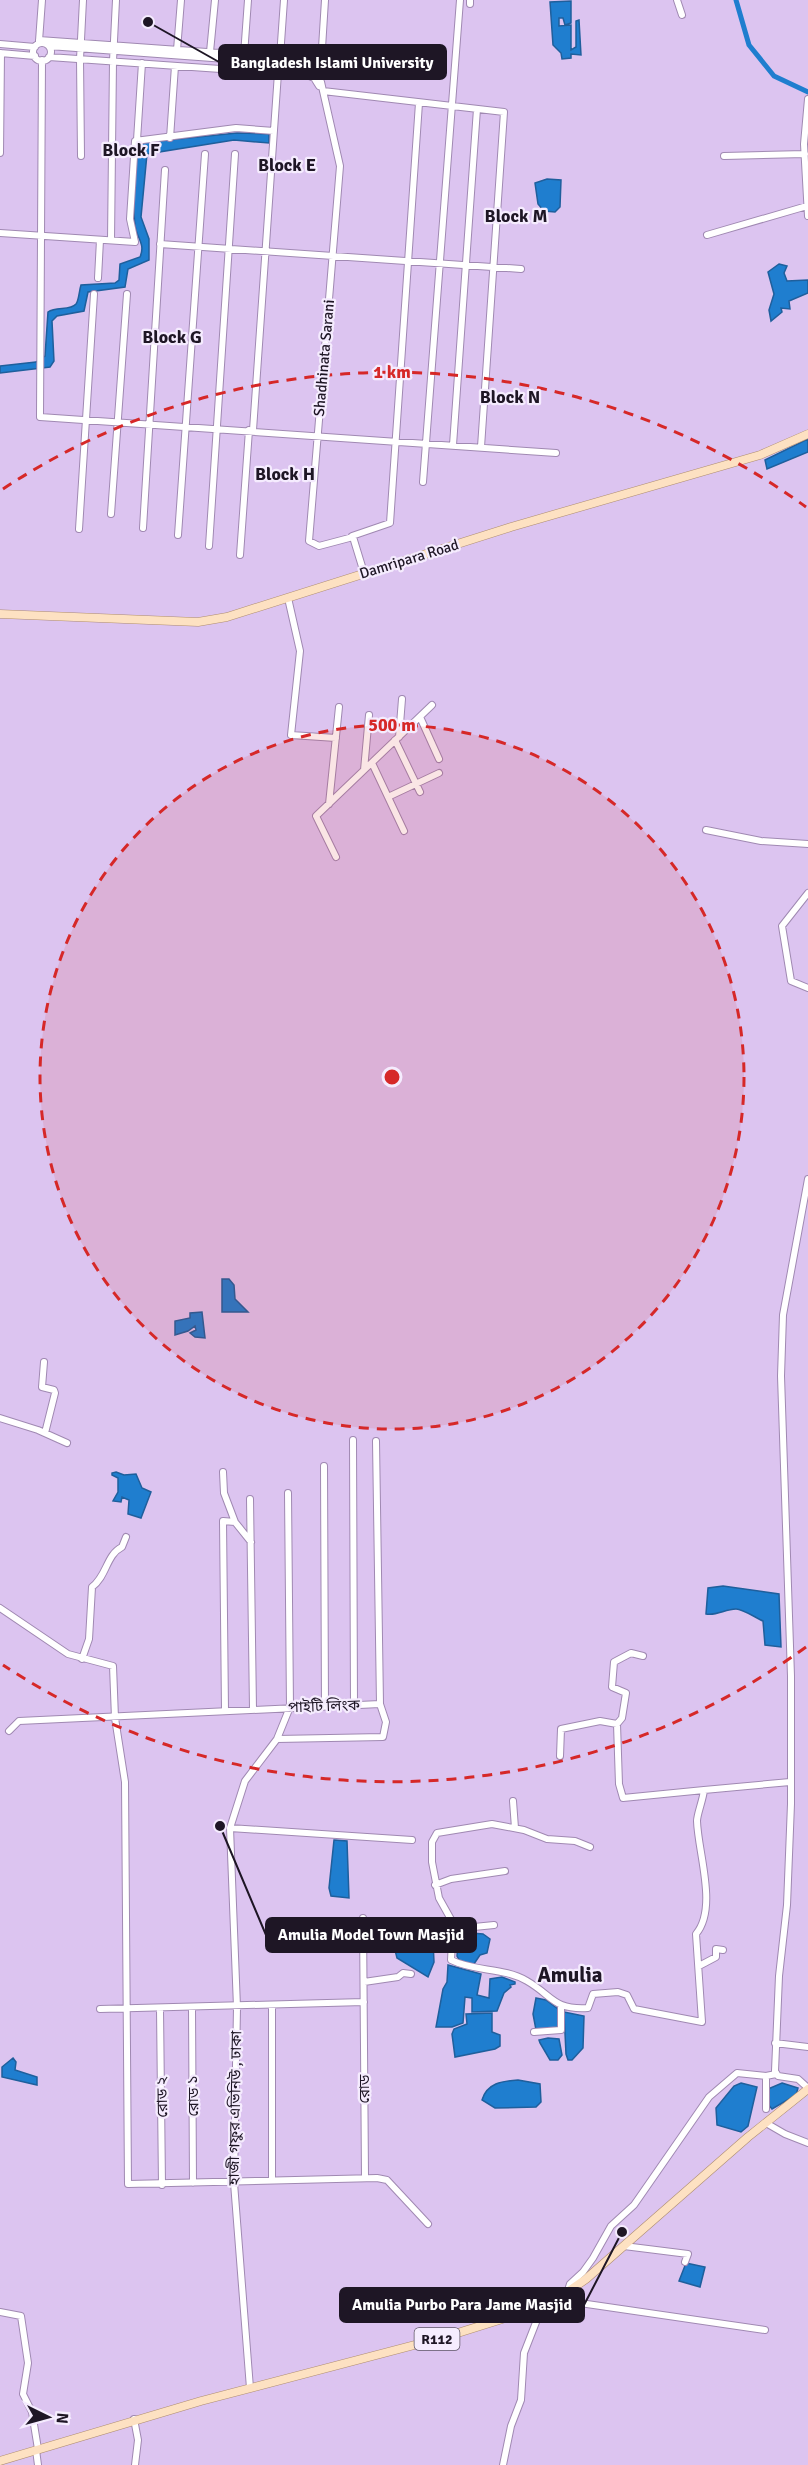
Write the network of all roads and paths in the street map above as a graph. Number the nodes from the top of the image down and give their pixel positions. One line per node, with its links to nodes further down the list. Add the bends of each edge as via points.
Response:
1 (42, 0): 13 (street)
2 (83, 0): 15 (street)
3 (117, 0): 16 (street)
4 (181, 0): 17 (street)
5 (214, 0): 18 (street)
6 (248, 0): 20 (street)
7 (284, 0): 23 (street)
8 (325, 0): 28 (street)
9 (460, 0): 36 (street)
10 (677, 0): 11 (street)
11 (682, 15)
12 (0, 44): 13 (street)
13 (37, 44): 14 (street); 15 (street); 21 (street)
14 (49, 46): 15 (street); 22 (street)
15 (80, 46): 16 (street); 24 (street)
16 (113, 48): 17 (street); 26 (street); 29 (street)
17 (177, 50): 18 (street)
18 (210, 52): 20 (street)
19 (1, 53): 21 (street); 41 (street)
20 (244, 55): 23 (street)
21 (35, 56): 25 (street)
22 (49, 57): 24 (street); 25 (street)
23 (280, 57): 28 (street)
24 (80, 59): 26 (street); 45 (street)
25 (42, 60): 53 (street)
26 (112, 61): 27 (street); 55 (street)
27 (142, 63): 30 (street); 40 (street)
28 (321, 63): 29 (street); 33 (street)
29 (307, 65): 32 (street); 33 (street, via 317,73)
30 (175, 66): 31 (street); 39 (street)
31 (278, 73): 32 (street); 38 (street)
32 (306, 75): 33 (street, via 314,78)
33 (323, 92): 35 (street); 60 (street, Shadhinata Sarani, via 340,166)
34 (808, 99): 44 (street)
35 (419, 103): 36 (street); 61 (street)
36 (450, 106): 37 (street); 62 (street)
37 (477, 109): 63 (street); 64 (street, via 504,112)
38 (274, 130): 39 (street, via 236,128); 59 (street)
39 (170, 138): 40 (street)
40 (137, 140): 55 (street, via 130,219 135,242)
41 (0, 153)
42 (205, 154): 57 (street)
43 (235, 154): 58 (street)
44 (805, 154): 46 (street); 48 (street)
45 (81, 156)
46 (724, 156)
47 (165, 170): 56 (street)
48 (807, 193): 49 (street)
49 (807, 206): 50 (street); 52 (street)
50 (808, 216)
51 (0, 233): 53 (street)
52 (707, 235)
53 (40, 236): 54 (street); 69 (street, via 40,417)
54 (100, 240): 55 (street); 66 (street)
55 (111, 240)
56 (160, 244): 57 (street); 71 (street)
57 (198, 247): 58 (street); 72 (street)
58 (228, 249): 59 (street); 73 (street)
59 (265, 251): 60 (street); 74 (street)
60 (333, 256): 61 (street); 76 (street, Shadhinata Sarani)
61 (408, 261): 62 (street); 77 (street)
62 (439, 263): 63 (street); 78 (street)
63 (466, 265): 64 (street); 79 (street)
64 (494, 267): 65 (street); 80 (street)
65 (520, 269)
66 (98, 278)
67 (94, 294): 69 (street)
68 (127, 294): 70 (street)
69 (87, 420): 70 (street); 85 (street)
70 (116, 422): 71 (street); 83 (street)
71 (149, 424): 72 (street); 84 (street)
72 (186, 426): 73 (street); 86 (street)
73 (218, 428): 74 (street); 88 (street)
74 (251, 430): 76 (street); 89 (street)
75 (808, 434): 90 (main road, Damripara Road, via 760,455)
76 (318, 435): 77 (street); 87 (street, Shadhinata Sarani, via 309,543 319,546)
77 (396, 440): 78 (street); 87 (street, via 390,523)
78 (426, 442): 79 (street); 82 (street)
79 (453, 445): 80 (street)
80 (481, 447): 81 (street)
81 (556, 453)
82 (423, 482)
83 (111, 514)
84 (143, 528)
85 (79, 529)
86 (178, 535)
87 (352, 536): 90 (street)
88 (209, 546)
89 (240, 555)
90 (364, 573): 91 (main road, Damripara Road)
91 (288, 598): 92 (main road, Damripara Road, via 198,622); 98 (street, via 300,651 291,735)
92 (0, 614)
93 (402, 699): 99 (street)
94 (432, 705): 97 (street)
95 (339, 707): 98 (street)
96 (369, 715): 102 (street)
97 (420, 717): 99 (street); 100 (street)
98 (336, 738): 107 (street)
99 (397, 739): 101 (street); 104 (street)
100 (439, 759)
101 (372, 763): 102 (street); 106 (street)
102 (364, 770): 107 (street)
103 (439, 773): 104 (street)
104 (416, 784): 105 (street); 106 (street)
105 (420, 792)
106 (388, 797): 109 (street)
107 (329, 804): 111 (street, via 316,816)
108 (706, 830): 110 (street, via 761,841)
109 (404, 831)
110 (808, 844)
111 (336, 857)
112 (808, 894): 113 (street, via 782,932 791,981)
113 (808, 988)
114 (808, 1179): 142 (street, via 784,1299 781,1350 791,1676)
115 (44, 1362): 117 (street, via 42,1387 55,1393)
116 (0, 1418): 117 (street)
117 (45, 1433): 120 (street)
118 (353, 1440): 132 (street)
119 (376, 1442): 131 (street, পাইটি লিংক)
120 (67, 1443)
121 (324, 1466): 134 (street)
122 (223, 1472): 125 (street, via 224,1493)
123 (288, 1493): 133 (street)
124 (250, 1499): 127 (street)
125 (235, 1522): 127 (street); 136 (street, via 223,1521)
126 (126, 1537): 130 (street, via 122,1547 113,1551 100,1581 92,1587 90,1631)
127 (251, 1542): 135 (street)
128 (0, 1608): 130 (street, via 40,1637)
129 (643, 1656): 138 (street, via 631,1653 614,1662 612,1687 626,1693 622,1718)
130 (82, 1659): 137 (street, via 113,1665)
131 (380, 1704): 132 (street, পাইটি লিংক); 140 (street, via 386,1722 383,1737)
132 (354, 1705): 134 (street, পাইটি লিংক)
133 (290, 1707): 134 (street, পাইটি লিংক); 135 (street, পাইটি লিংক); 140 (street)
134 (325, 1707)
135 (253, 1709): 136 (street, পাইটি লিংক)
136 (225, 1710): 137 (street, পাইটি লিংক)
137 (115, 1718): 139 (street, পাইটি লিংক, via 19,1722); 165 (street, via 125,1782)
138 (617, 1724): 141 (street, via 600,1721 561,1730); 143 (street, via 623,1798)
139 (9, 1731)
140 (277, 1740): 145 (street, via 245,1782)
141 (560, 1756)
142 (790, 1782): 143 (street); 167 (street, via 787,1905)
143 (704, 1790): 155 (street, via 697,1817 705,1878 704,1924 696,1934)
144 (513, 1802): 146 (street)
145 (230, 1828): 147 (street); 160 (street, হাজী গফুর এভিনিউ , ঢাকা)
146 (515, 1828): 148 (street); 150 (street, via 492,1824 437,1833 432,1842)
147 (412, 1840)
148 (590, 1847)
149 (505, 1871): 150 (street)
150 (435, 1885): 153 (street)
151 (363, 1918): 157 (street, রোড)
152 (494, 1925): 153 (street)
153 (454, 1929): 161 (street, via 451,1960 527,1981)
154 (723, 1950): 155 (street, via 716,1949 716,1957)
155 (699, 1966): 161 (street, via 702,2022 634,2009 627,1995 618,1992 593,1994 588,2008)
156 (411, 1974): 157 (street)
157 (364, 1982): 158 (street, রোড)
158 (364, 2002): 159 (street); 175 (street, রোড)
159 (272, 2005): 160 (street); 176 (street)
160 (237, 2007): 162 (street); 178 (street, হাজী গফুর এভিনিউ , ঢাকা)
161 (561, 2007): 166 (street, via 561,2030)
162 (192, 2008): 164 (street); 177 (street, রোড ১)
163 (100, 2009): 165 (street)
164 (160, 2009): 165 (street); 179 (street, রোড ২)
165 (128, 2010): 179 (street, via 128,2184)
166 (534, 2032)
167 (775, 2043): 168 (street); 169 (street)
168 (808, 2048)
169 (776, 2074): 170 (street); 171 (street, via 798,2079)
170 (766, 2076): 172 (street); 183 (street, via 737,2073 709,2097 634,2205 610,2226 593,2258)
171 (808, 2089): 173 (main road, R112)
172 (766, 2109)
173 (766, 2123): 174 (street); 181 (main road, R112)
174 (808, 2143)
175 (365, 2176): 176 (street); 180 (street, via 387,2180)
176 (273, 2180): 178 (street)
177 (193, 2183): 178 (street); 179 (street)
178 (234, 2183): 187 (street, হাজী গফুর এভিনিউ , ঢাকা)
179 (162, 2185)
180 (428, 2224)
181 (624, 2246): 182 (street, via 688,2254); 183 (main road, R112)
182 (685, 2262)
183 (565, 2295): 184 (main road, R112); 186 (street, via 580,2303)
184 (542, 2307): 187 (main road, R112); 193 (street, via 524,2353 521,2400)
185 (0, 2312): 189 (street, via 21,2316 28,2363 23,2394 32,2412)
186 (765, 2330)
187 (250, 2388): 188 (main road, R112)
188 (134, 2420): 189 (main road, R112); 192 (street, via 138,2440)
189 (37, 2449): 190 (main road, R112); 191 (street)
190 (0, 2461)
191 (38, 2465)
192 (135, 2465)
193 (503, 2465)

